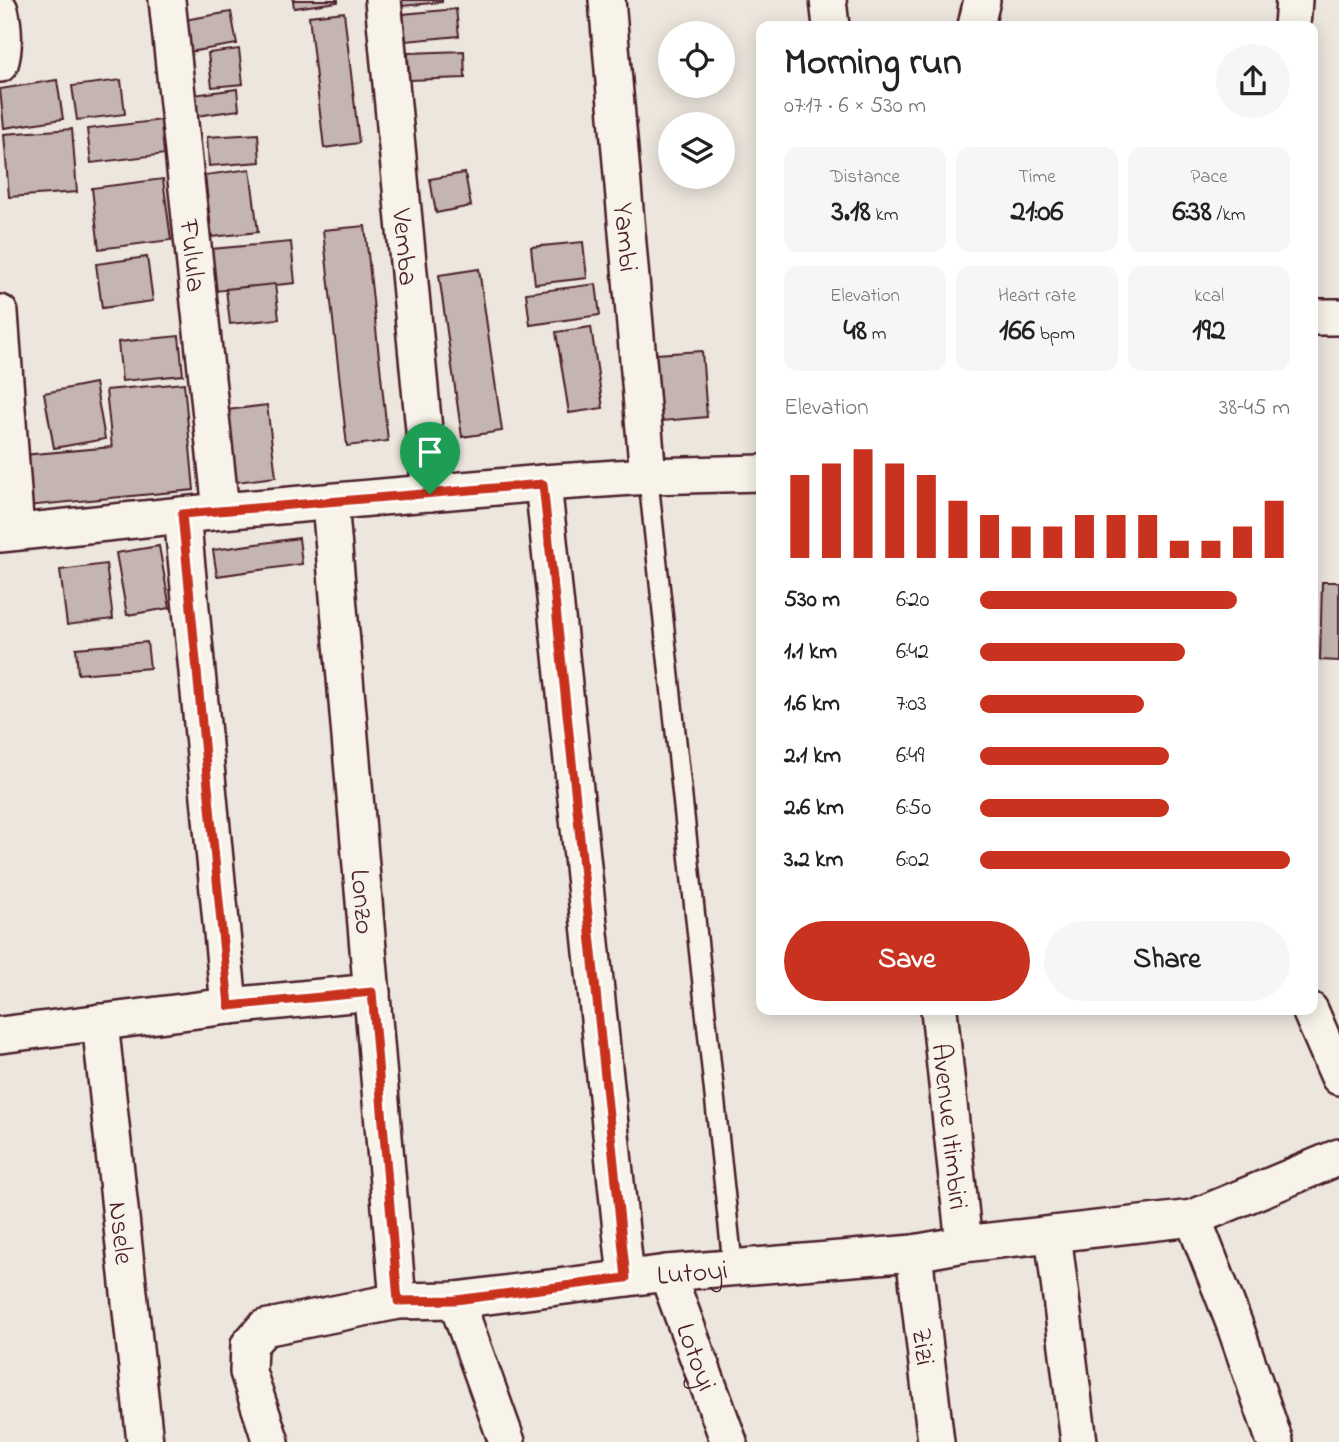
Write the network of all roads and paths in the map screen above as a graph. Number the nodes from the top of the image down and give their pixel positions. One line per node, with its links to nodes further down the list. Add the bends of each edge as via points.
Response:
1 (167, 0): 20 (street, Fulula)
2 (383, 0): 18 (street, Vemba)
3 (607, 0): 16 (street, Yambi)
4 (828, 0): 8 (street)
5 (982, 0): 9 (street)
6 (1294, 0): 10 (street)
7 (0, 10): 11 (street)
8 (830, 21)
9 (977, 21)
10 (1292, 21)
11 (0, 64)
12 (0, 313): 22 (street)
13 (1318, 317): 14 (street)
14 (1339, 317)
15 (756, 473): 16 (street)
16 (648, 476): 17 (street); 35 (lane)
17 (543, 484): 18 (street); 37 (street)
18 (430, 494): 19 (street)
19 (330, 502): 20 (street); 23 (street, Lonzo)
20 (221, 511): 21 (street)
21 (182, 514): 22 (street); 24 (street)
22 (8, 533)
23 (372, 992): 24 (street); 39 (street, Lonzo)
24 (229, 1006): 27 (street)
25 (940, 1015): 33 (street, Avenue Itimbiri)
26 (1312, 1015): 29 (street)
27 (100, 1022): 28 (street); 40 (street, Nsele)
28 (0, 1035)
29 (1339, 1077)
30 (1339, 1157): 31 (street, Lutoyi)
31 (1193, 1218): 32 (street, Lutoyi); 46 (street)
32 (1053, 1234): 33 (street, Lutoyi); 45 (street)
33 (964, 1244): 34 (street, Lutoyi)
34 (914, 1253): 35 (street, Lutoyi); 44 (street, Zizi)
35 (733, 1268): 36 (street, Lutoyi)
36 (667, 1273): 37 (street, Lutoyi); 43 (street, Lotoyi)
37 (626, 1278): 38 (street, Lutoyi)
38 (456, 1300): 39 (street, Lutoyi); 42 (street)
39 (398, 1301): 41 (street, Lutoyi, via 264,1328 249,1345 248,1372)
40 (145, 1442)
41 (271, 1442)
42 (507, 1442)
43 (729, 1442)
44 (936, 1442)
45 (1079, 1442)
46 (1275, 1442)

